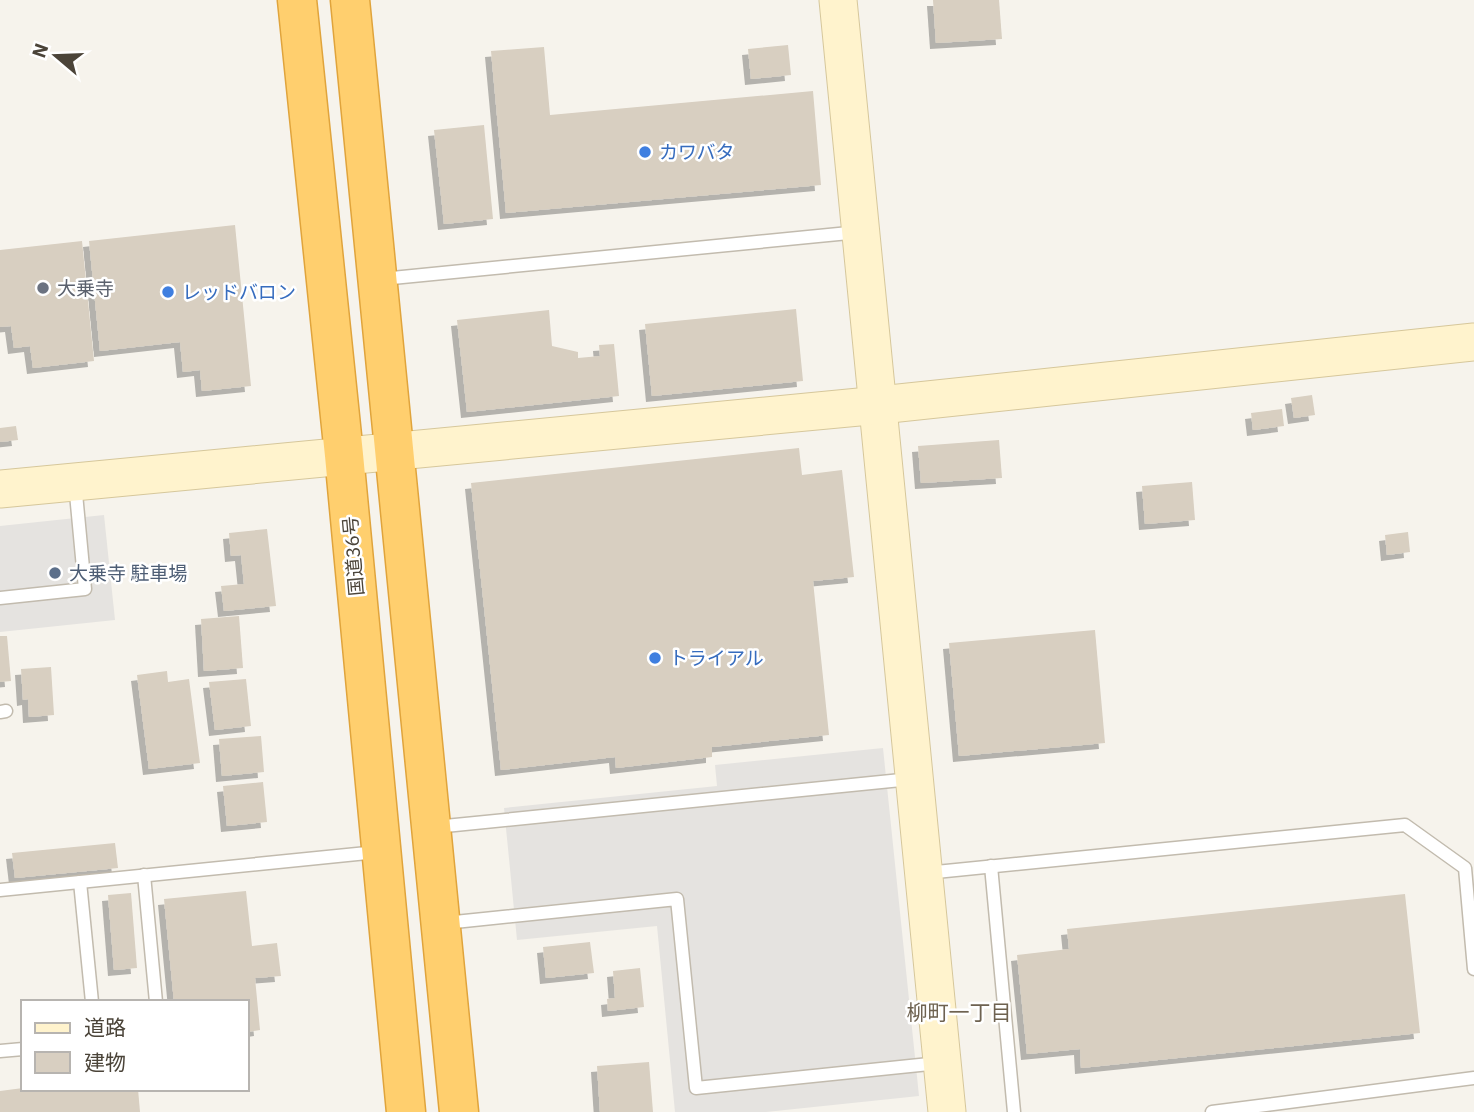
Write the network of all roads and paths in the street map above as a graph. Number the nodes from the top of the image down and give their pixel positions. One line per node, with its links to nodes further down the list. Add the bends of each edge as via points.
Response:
1 (297, 0): 9 (highway, 国道36号)
2 (351, 0): 5 (highway)
3 (838, 0): 4 (street)
4 (862, 232): 5 (lane); 7 (street)
5 (378, 279): 8 (highway)
6 (1474, 342): 7 (street)
7 (880, 405): 8 (street); 13 (street)
8 (395, 450): 9 (street); 14 (highway)
9 (344, 455): 10 (street); 15 (highway, 国道36号)
10 (75, 483): 11 (street); 12 (lane, via 85,589)
11 (0, 489)
12 (0, 598)
13 (915, 778): 14 (lane); 17 (street)
14 (432, 827): 21 (highway)
15 (381, 852): 18 (lane); 29 (highway, 国道36号)
16 (991, 866): 17 (lane); 22 (lane, via 1405,825 1465,868); 32 (lane)
17 (924, 873): 27 (street)
18 (144, 875): 19 (lane); 24 (lane)
19 (80, 882): 20 (lane); 23 (lane)
20 (0, 890)
21 (442, 924): 27 (lane, via 677,899 696,1088); 30 (highway)
22 (1474, 969)
23 (92, 1000)
24 (156, 1000)
25 (21, 1049): 26 (lane)
26 (0, 1051)
27 (943, 1062): 31 (street)
28 (1474, 1078): 33 (lane)
29 (406, 1112)
30 (459, 1112)
31 (947, 1112)
32 (1014, 1112)
33 (1212, 1112)

